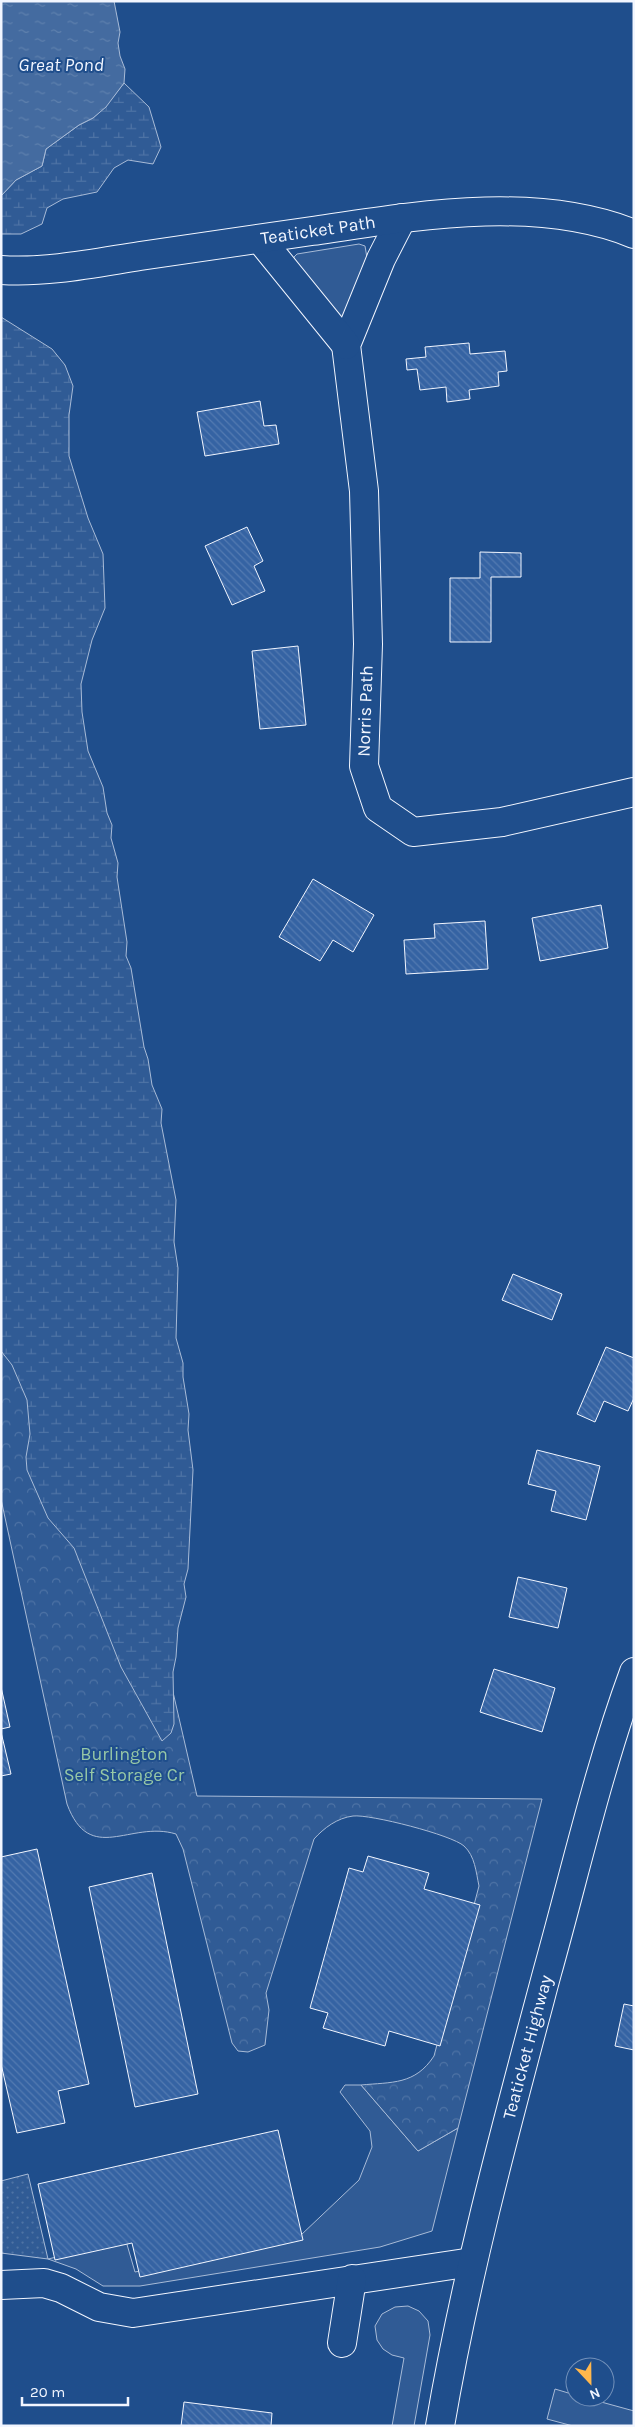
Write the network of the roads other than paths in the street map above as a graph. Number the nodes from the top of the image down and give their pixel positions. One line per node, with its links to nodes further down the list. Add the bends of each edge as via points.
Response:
1 (402, 218): 2 (street, Teaticket Path, via 474,212 562,215); 3 (street, Teaticket Path); 5 (street, Norris Path, via 381,259)
2 (634, 234)
3 (260, 239): 4 (street, Teaticket Path, via 63,268); 5 (street)
4 (1, 270)
5 (346, 345): 6 (street, Norris Path, via 364,491 368,644 364,766 378,808 413,832 502,822)
6 (634, 792)
7 (634, 1672): 8 (street, Teaticket Highway, via 581,1847)
8 (472, 2262): 9 (street); 12 (street, Teaticket Highway)
9 (352, 2279): 10 (street, via 133,2313 99,2307 44,2283); 11 (street)
10 (1, 2284)
11 (342, 2343)
12 (440, 2426)

